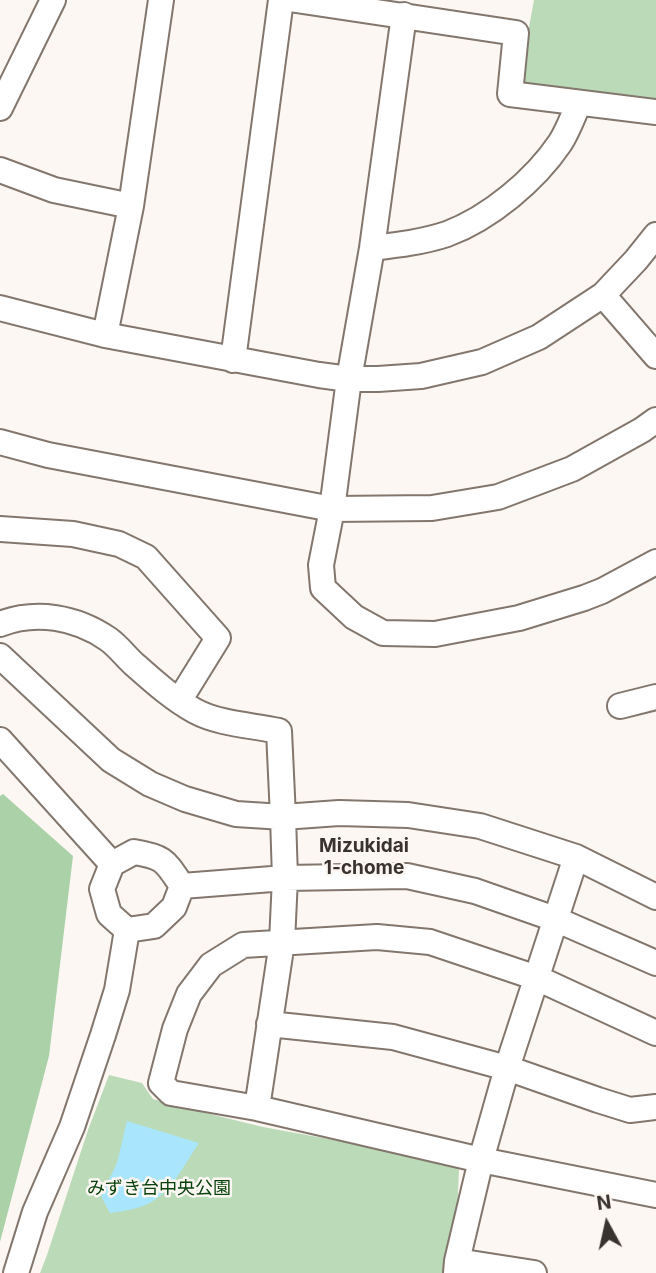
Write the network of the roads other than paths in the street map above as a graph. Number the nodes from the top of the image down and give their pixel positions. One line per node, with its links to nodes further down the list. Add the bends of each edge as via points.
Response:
1 (53, 0): 7 (street)
2 (160, 0): 10 (street)
3 (281, 0): 17 (street)
4 (296, 0): 5 (street)
5 (404, 16): 6 (street, via 516,33 510,94); 12 (street)
6 (579, 103): 8 (street); 12 (street, via 562,142 506,200 447,234)
7 (0, 108)
8 (656, 112)
9 (0, 170): 10 (street, via 54,190)
10 (131, 206): 15 (street)
11 (656, 235): 13 (street)
12 (372, 248): 18 (street)
13 (603, 295): 16 (street); 18 (street, via 539,337 482,362 421,376)
14 (0, 308): 15 (street)
15 (105, 335): 17 (street)
16 (656, 356)
17 (233, 360): 18 (street)
18 (349, 379): 21 (street)
19 (656, 420): 21 (street, via 572,469 498,497 432,508)
20 (0, 442): 21 (street)
21 (332, 509): 23 (street, via 321,565 323,588 354,617 383,633 435,634 519,618 602,592)
22 (0, 529): 27 (street, via 74,534 119,544 146,558 218,638)
23 (656, 562)
24 (0, 624): 27 (street, via 37,616 74,621 108,639)
25 (0, 656): 30 (street, via 111,760 150,784 236,814)
26 (656, 697): 28 (street)
27 (179, 701): 30 (street, via 222,720 278,731)
28 (620, 706)
29 (0, 740): 32 (street)
30 (284, 817): 31 (street, via 339,813 408,816 480,826); 33 (street)
31 (576, 857): 35 (street); 36 (street)
32 (112, 864): 34 (street, via 134,852 155,855); 37 (street, via 102,889 109,914)
33 (285, 878): 34 (street); 36 (street, via 407,876 475,891); 38 (street)
34 (182, 886): 37 (street, via 174,907 154,926)
35 (656, 897)
36 (555, 919): 39 (street); 40 (street)
37 (127, 930): 49 (street, via 117,990 103,1035)
38 (282, 942): 40 (street, via 377,937 430,942); 41 (street); 45 (street, via 243,945 211,965 189,994 161,1083 171,1093)
39 (656, 963)
40 (537, 978): 42 (street); 43 (street)
41 (269, 1024): 43 (street, via 393,1037); 45 (street)
42 (656, 1033)
43 (508, 1068): 44 (street, via 630,1110); 46 (street)
44 (656, 1107)
45 (257, 1108): 46 (street)
46 (481, 1160): 47 (street); 48 (street)
47 (656, 1195)
48 (456, 1267): 50 (street)
49 (16, 1273)
50 (534, 1273)

